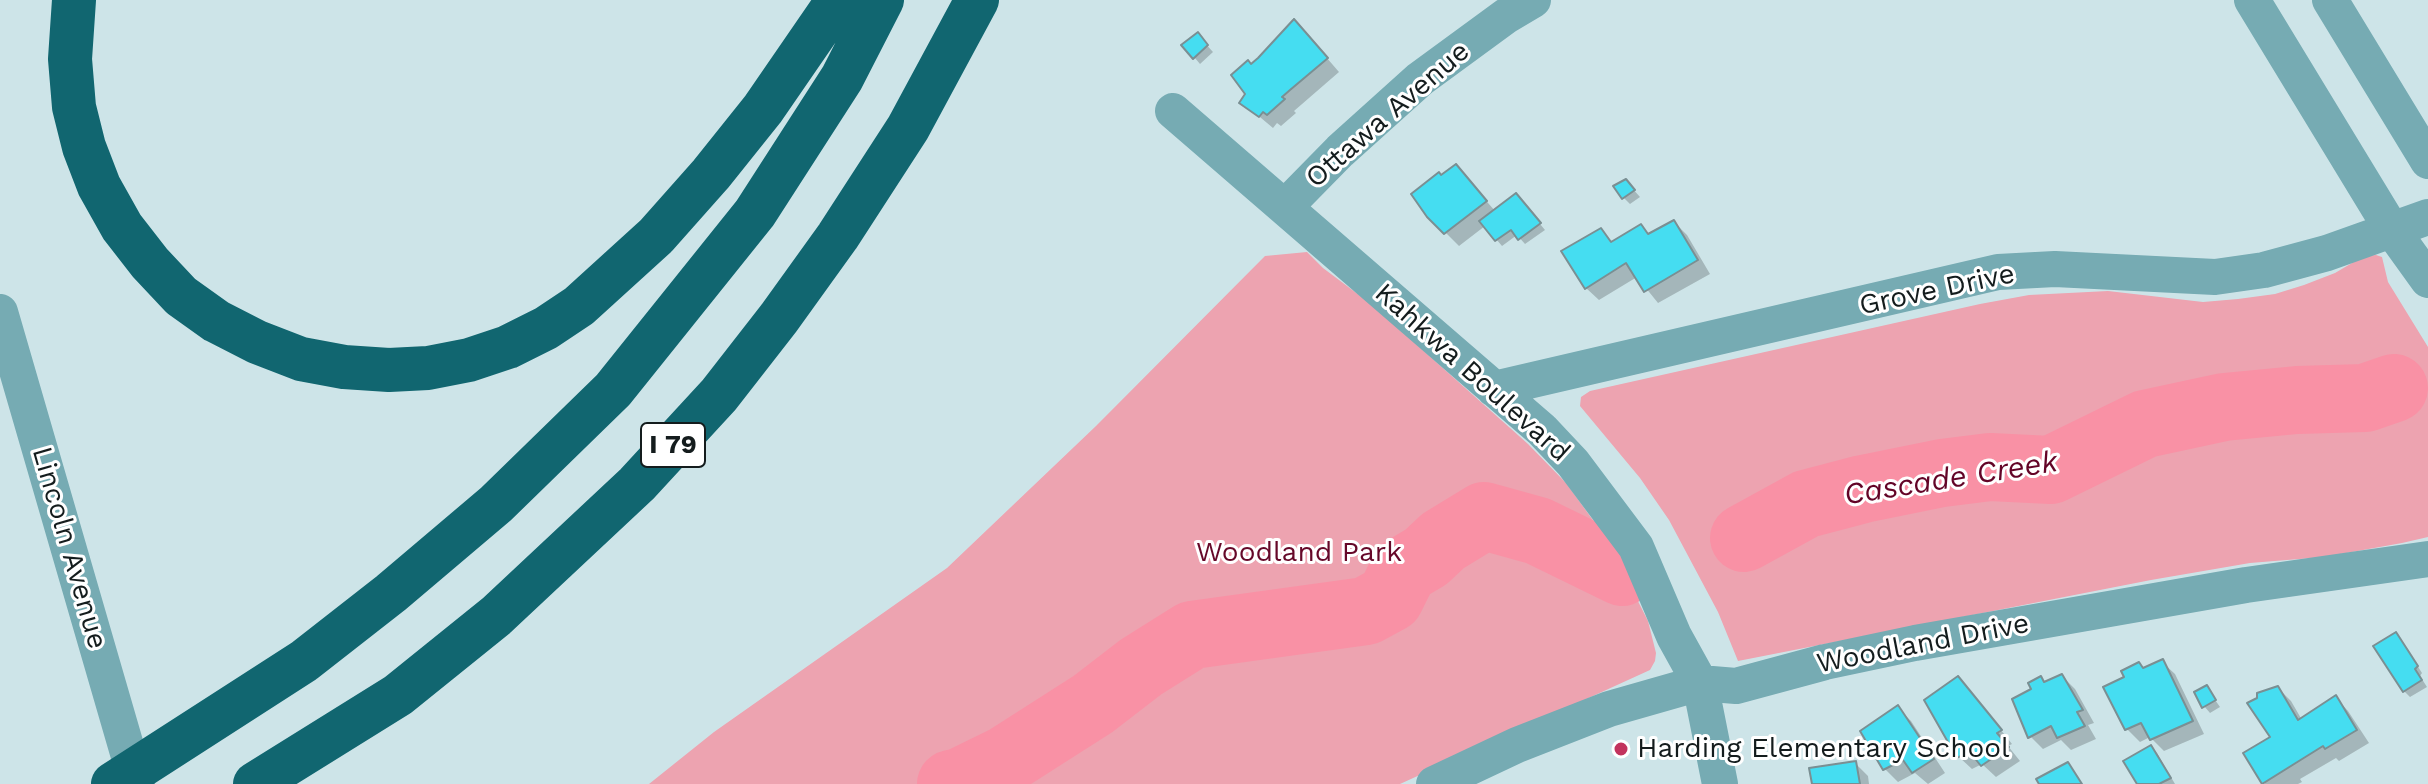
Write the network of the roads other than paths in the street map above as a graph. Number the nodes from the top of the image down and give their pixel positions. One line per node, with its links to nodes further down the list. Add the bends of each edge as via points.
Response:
1 (74, 0): 2 (highway, via 70,59 84,147 122,227 150,263 181,296 257,342 301,359 389,370 428,368 508,347 579,306 656,236 711,174)
2 (838, 0)
3 (882, 0): 18 (highway, via 842,78 755,213 613,390 496,504 391,593 304,661)
4 (977, 0): 19 (highway, I 79, via 908,128 838,236 709,406 637,484 496,616 398,695)
5 (1533, 0): 10 (street, Ottawa Avenue, via 1420,79)
6 (2252, 0): 12 (street)
7 (2330, 0): 9 (street)
8 (1173, 111): 10 (street, Kahkwa Boulevard)
9 (2428, 161)
10 (1286, 206): 15 (street, Kahkwa Boulevard)
11 (2428, 217): 12 (street, Grove Drive)
12 (2392, 230): 13 (street); 15 (street, Grove Drive, via 2264,270 2215,277 2055,269 1998,272)
13 (2428, 280)
14 (0, 312): 18 (street, Lincoln Avenue)
15 (1494, 389): 17 (street, Kahkwa Boulevard, via 1573,463 1636,547)
16 (2428, 559): 17 (street, Woodland Drive, via 1915,643 1736,686)
17 (1700, 683): 20 (street, Woodland Drive, via 1596,714); 21 (street, Kahkwa Boulevard)
18 (127, 780)
19 (255, 784)
20 (1434, 784)
21 (1720, 784)

